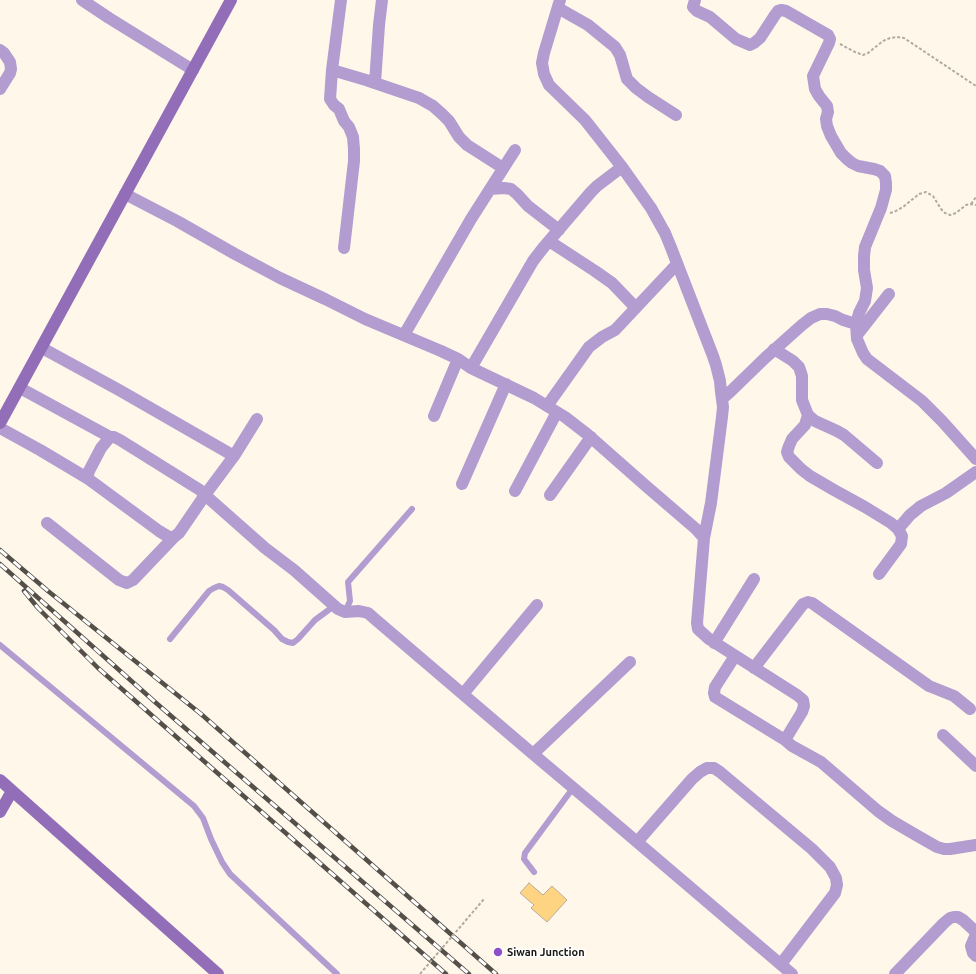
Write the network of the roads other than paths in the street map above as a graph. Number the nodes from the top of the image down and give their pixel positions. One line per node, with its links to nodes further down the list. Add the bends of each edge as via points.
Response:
1 (82, 0): 9 (street)
2 (231, 0): 9 (street)
3 (341, 0): 10 (street)
4 (382, 0): 11 (street)
5 (695, 0): 7 (street, via 693,7 697,11 710,17 736,39 750,45 760,38)
6 (559, 4): 13 (street, via 615,47 627,79 636,88); 15 (street, via 544,53 544,74 549,85 585,120)
7 (782, 5): 25 (street, via 786,11 824,32 830,39 813,76 818,96 827,106 827,126 841,153 852,163 880,171 885,176 884,198 865,247 863,261 867,288)
8 (0, 50): 12 (street, via 10,62 11,69)
9 (193, 70): 18 (street)
10 (332, 70): 11 (street); 21 (street, via 330,99 349,127 354,149)
11 (375, 83): 16 (street, via 419,98 432,106 449,121 467,145)
12 (0, 89)
13 (676, 115)
14 (515, 150): 16 (street)
15 (622, 166): 19 (street, via 591,192); 22 (street, via 651,208 665,233)
16 (503, 168): 17 (street)
17 (490, 189): 19 (street, via 511,189); 26 (street)
18 (126, 194): 26 (street, via 280,278); 27 (street)
19 (559, 230): 20 (street)
20 (549, 241): 24 (street, via 612,283); 30 (street, via 533,261)
21 (344, 248)
22 (677, 264): 24 (street); 33 (street, via 714,356)
23 (889, 294): 25 (street)
24 (636, 308): 34 (street, via 615,330 589,347)
25 (857, 329): 28 (street, via 836,316 820,314 811,318); 43 (street, via 860,346 867,359 922,401)
26 (404, 335): 29 (street)
27 (42, 348): 32 (street); 42 (street)
28 (774, 349): 33 (street); 35 (street, via 799,367 802,376 802,400)
29 (458, 359): 30 (street); 36 (street)
30 (472, 368): 31 (street)
31 (506, 384): 34 (street); 47 (street)
32 (20, 388): 38 (street); 41 (street)
33 (722, 399): 55 (street, via 719,444)
34 (552, 409): 40 (street); 48 (street)
35 (808, 415): 44 (street, via 844,435); 53 (street, via 804,426 792,439 787,452 789,457 810,476 866,507)
36 (434, 416)
37 (257, 419): 42 (street)
38 (0, 424)
39 (0, 428): 46 (street)
40 (591, 437): 50 (street); 55 (street)
41 (110, 438): 46 (street, via 101,448 88,471); 49 (street, via 120,440)
42 (234, 456): 49 (street)
43 (976, 459)
44 (877, 463)
45 (976, 472): 53 (street, via 946,493 921,506)
46 (87, 478): 54 (street, via 159,531)
47 (462, 484)
48 (515, 491)
49 (206, 495): 54 (street, via 179,534); 59 (street)
50 (550, 495)
51 (412, 509): 60 (lane, via 348,582 350,601)
52 (47, 522): 54 (street, via 119,580 127,583 133,580)
53 (898, 529): 56 (street, via 902,536 901,544)
54 (174, 537)
55 (704, 538): 62 (street, via 697,623 703,635)
56 (879, 574)
57 (754, 579): 62 (street)
58 (537, 605): 67 (street)
59 (334, 606): 60 (street); 61 (lane, via 315,620 293,643 282,638 228,590 219,586 209,591)
60 (345, 612): 67 (street, via 368,613)
61 (170, 639)
62 (714, 643): 64 (street)
63 (0, 645): 83 (lane, via 194,806 203,818 230,874)
64 (734, 656): 66 (street); 70 (street, via 715,687 716,697)
65 (630, 662): 71 (street)
66 (754, 668): 68 (street, via 803,604 808,602 929,686 954,696); 70 (street, via 803,700 802,712)
67 (463, 694): 71 (street)
68 (970, 709)
69 (943, 735): 72 (street)
70 (785, 740): 78 (street, via 821,762 878,811 916,836 944,849)
71 (533, 754): 74 (street)
72 (976, 766)
73 (0, 780): 75 (street)
74 (573, 788): 77 (street); 79 (lane, via 525,853 524,858)
75 (12, 791): 76 (street); 84 (street)
76 (0, 812)
77 (637, 842): 82 (street); 82 (street, via 700,772 714,768 812,849 836,878 835,893)
78 (976, 845)
79 (534, 872)
80 (976, 933): 81 (street, via 971,946); 86 (street, via 958,917 950,918)
81 (976, 956)
82 (781, 964): 85 (street)
83 (333, 973)
84 (218, 974)
85 (792, 974)
86 (894, 974)

